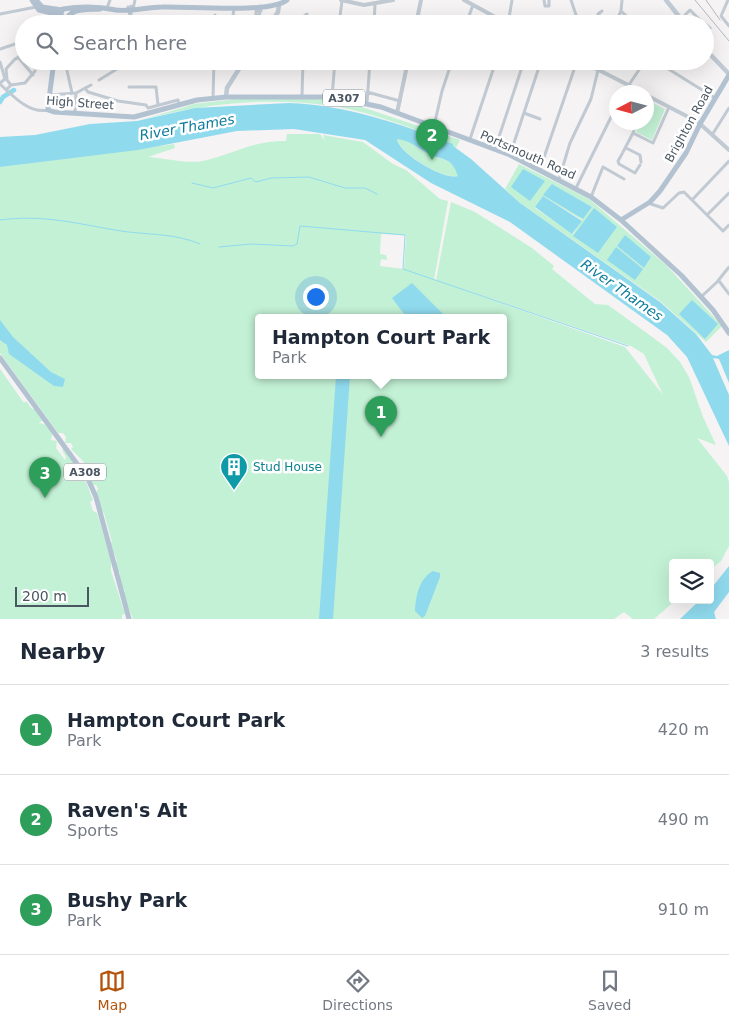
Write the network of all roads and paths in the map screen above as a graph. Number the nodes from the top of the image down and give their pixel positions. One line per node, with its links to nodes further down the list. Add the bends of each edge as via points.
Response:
1 (34, 0): 20 (main road)
2 (110, 0): 21 (street)
3 (135, 0): 22 (street)
4 (287, 0): 17 (main road)
5 (341, 0): 16 (street); 33 (street)
6 (393, 0): 18 (street)
7 (421, 0): 35 (street)
8 (464, 0): 19 (street)
9 (512, 0): 38 (street)
10 (544, 0): 11 (street, via 545,6 549,6)
11 (549, 0)
12 (571, 0): 39 (street)
13 (622, 0): 25 (street)
14 (666, 0): 43 (main road)
15 (728, 0): 46 (street, via 722,16)
16 (364, 2): 18 (street)
17 (277, 3): 23 (main road, via 261,8); 31 (main road)
18 (375, 4): 34 (street)
19 (473, 5): 36 (street); 37 (street)
20 (37, 7): 26 (main road); 27 (street)
21 (108, 8): 22 (main road); 26 (main road, via 90,6)
22 (132, 8): 23 (main road, via 166,4); 29 (street)
23 (234, 8): 30 (street)
24 (602, 11): 40 (street)
25 (621, 11): 41 (street); 42 (street)
26 (64, 13)
27 (0, 14)
28 (307, 14): 32 (street)
29 (132, 15)
30 (233, 15)
31 (276, 15)
32 (304, 15)
33 (340, 15)
34 (374, 15)
35 (418, 15)
36 (469, 15)
37 (491, 15)
38 (510, 15)
39 (576, 15)
40 (599, 15)
41 (619, 15)
42 (625, 15)
43 (677, 15)
44 (686, 15): 45 (street, via 690,10)
45 (695, 15)
46 (729, 26)
47 (15, 44): 48 (street)
48 (0, 49)
49 (714, 59): 71 (main road)
50 (15, 60): 74 (street, via 6,71)
51 (0, 62): 73 (street, via 5,79)
52 (31, 70): 74 (street, via 34,73 22,85)
53 (53, 70): 82 (main road)
54 (67, 70): 81 (street)
55 (115, 70): 72 (street)
56 (214, 70): 86 (street)
57 (238, 70): 85 (main road, via 227,88)
58 (303, 70): 83 (street)
59 (334, 70): 84 (street)
60 (369, 70): 80 (street)
61 (406, 70): 89 (street)
62 (449, 70): 103 (street)
63 (493, 70): 107 (street)
64 (521, 70): 109 (street)
65 (538, 70): 99 (street)
66 (576, 70): 113 (street)
67 (597, 70): 114 (street, via 591,98 570,143)
68 (599, 70): 76 (street)
69 (638, 70): 76 (street)
70 (671, 70): 87 (street)
71 (729, 77): 87 (main road, Brighton Road)
72 (98, 80)
73 (0, 84): 79 (street)
74 (11, 85): 79 (street)
75 (90, 85): 78 (street)
76 (627, 85)
77 (129, 87): 92 (street, via 156,87)
78 (85, 88): 81 (street); 96 (street, via 88,92 118,101 146,104)
79 (7, 90): 94 (street, High Street, via 30,107)
80 (367, 92): 89 (street); 91 (street)
81 (74, 93): 82 (street); 97 (street)
82 (50, 95): 94 (main road)
83 (302, 96): 84 (main road, Portsmouth Road / A307); 85 (main road, Portsmouth Road / A307)
84 (332, 96): 91 (main road, Portsmouth Road / A307)
85 (226, 97): 86 (main road, Portsmouth Road / A307)
86 (213, 98): 90 (main road, Portsmouth Road / A307)
87 (715, 98): 102 (main road, Brighton Road)
88 (654, 100): 93 (street)
89 (400, 101): 98 (street)
90 (178, 103): 92 (street); 96 (main road, Portsmouth Road / A307)
91 (367, 103): 98 (main road, Portsmouth Road / A307)
92 (158, 105): 96 (street)
93 (669, 106): 102 (street); 105 (street, via 653,143)
94 (48, 110): 97 (main road, High Street / A307)
95 (729, 110): 106 (street)
96 (149, 111): 97 (main road, High Street / A307, via 134,117)
97 (75, 113)
98 (398, 113): 103 (main road, Portsmouth Road / A307)
99 (524, 113): 100 (street); 111 (street)
100 (540, 118)
101 (609, 121): 116 (street)
102 (700, 124): 106 (street); 120 (main road, Brighton Road, via 679,166)
103 (434, 127): 107 (main road, Portsmouth Road / A307)
104 (633, 130): 105 (street)
105 (632, 133): 108 (street)
106 (712, 135): 110 (street)
107 (470, 140): 109 (main road, Portsmouth Road / A307)
108 (626, 148): 108 (street, via 640,155 641,164 635,172 619,164)
109 (495, 149): 111 (main road, Portsmouth Road / A307)
110 (729, 150)
111 (510, 155): 113 (main road, Portsmouth Road / A307)
112 (729, 162): 119 (street)
113 (540, 170): 114 (main road, Portsmouth Road / A307)
114 (559, 179): 116 (main road, Portsmouth Road / A307)
115 (624, 179): 118 (street, via 603,167)
116 (576, 188): 118 (main road, Portsmouth Road / A307)
117 (728, 192): 121 (street)
118 (591, 196): 122 (main road, Portsmouth Road / A307)
119 (692, 200): 120 (street, via 684,192 664,208); 121 (street)
120 (648, 203): 122 (main road, Brighton Road)
121 (707, 215): 123 (street, via 723,232)
122 (621, 220): 127 (main road, Portsmouth Road / A307)
123 (729, 225)
124 (729, 267): 125 (street)
125 (719, 280): 126 (street); 127 (street)
126 (728, 291)
127 (701, 297): 128 (main road, Portsmouth Road / A307)
128 (729, 333)
129 (0, 358): 130 (main road, A308, via 88,479)
130 (130, 619)

